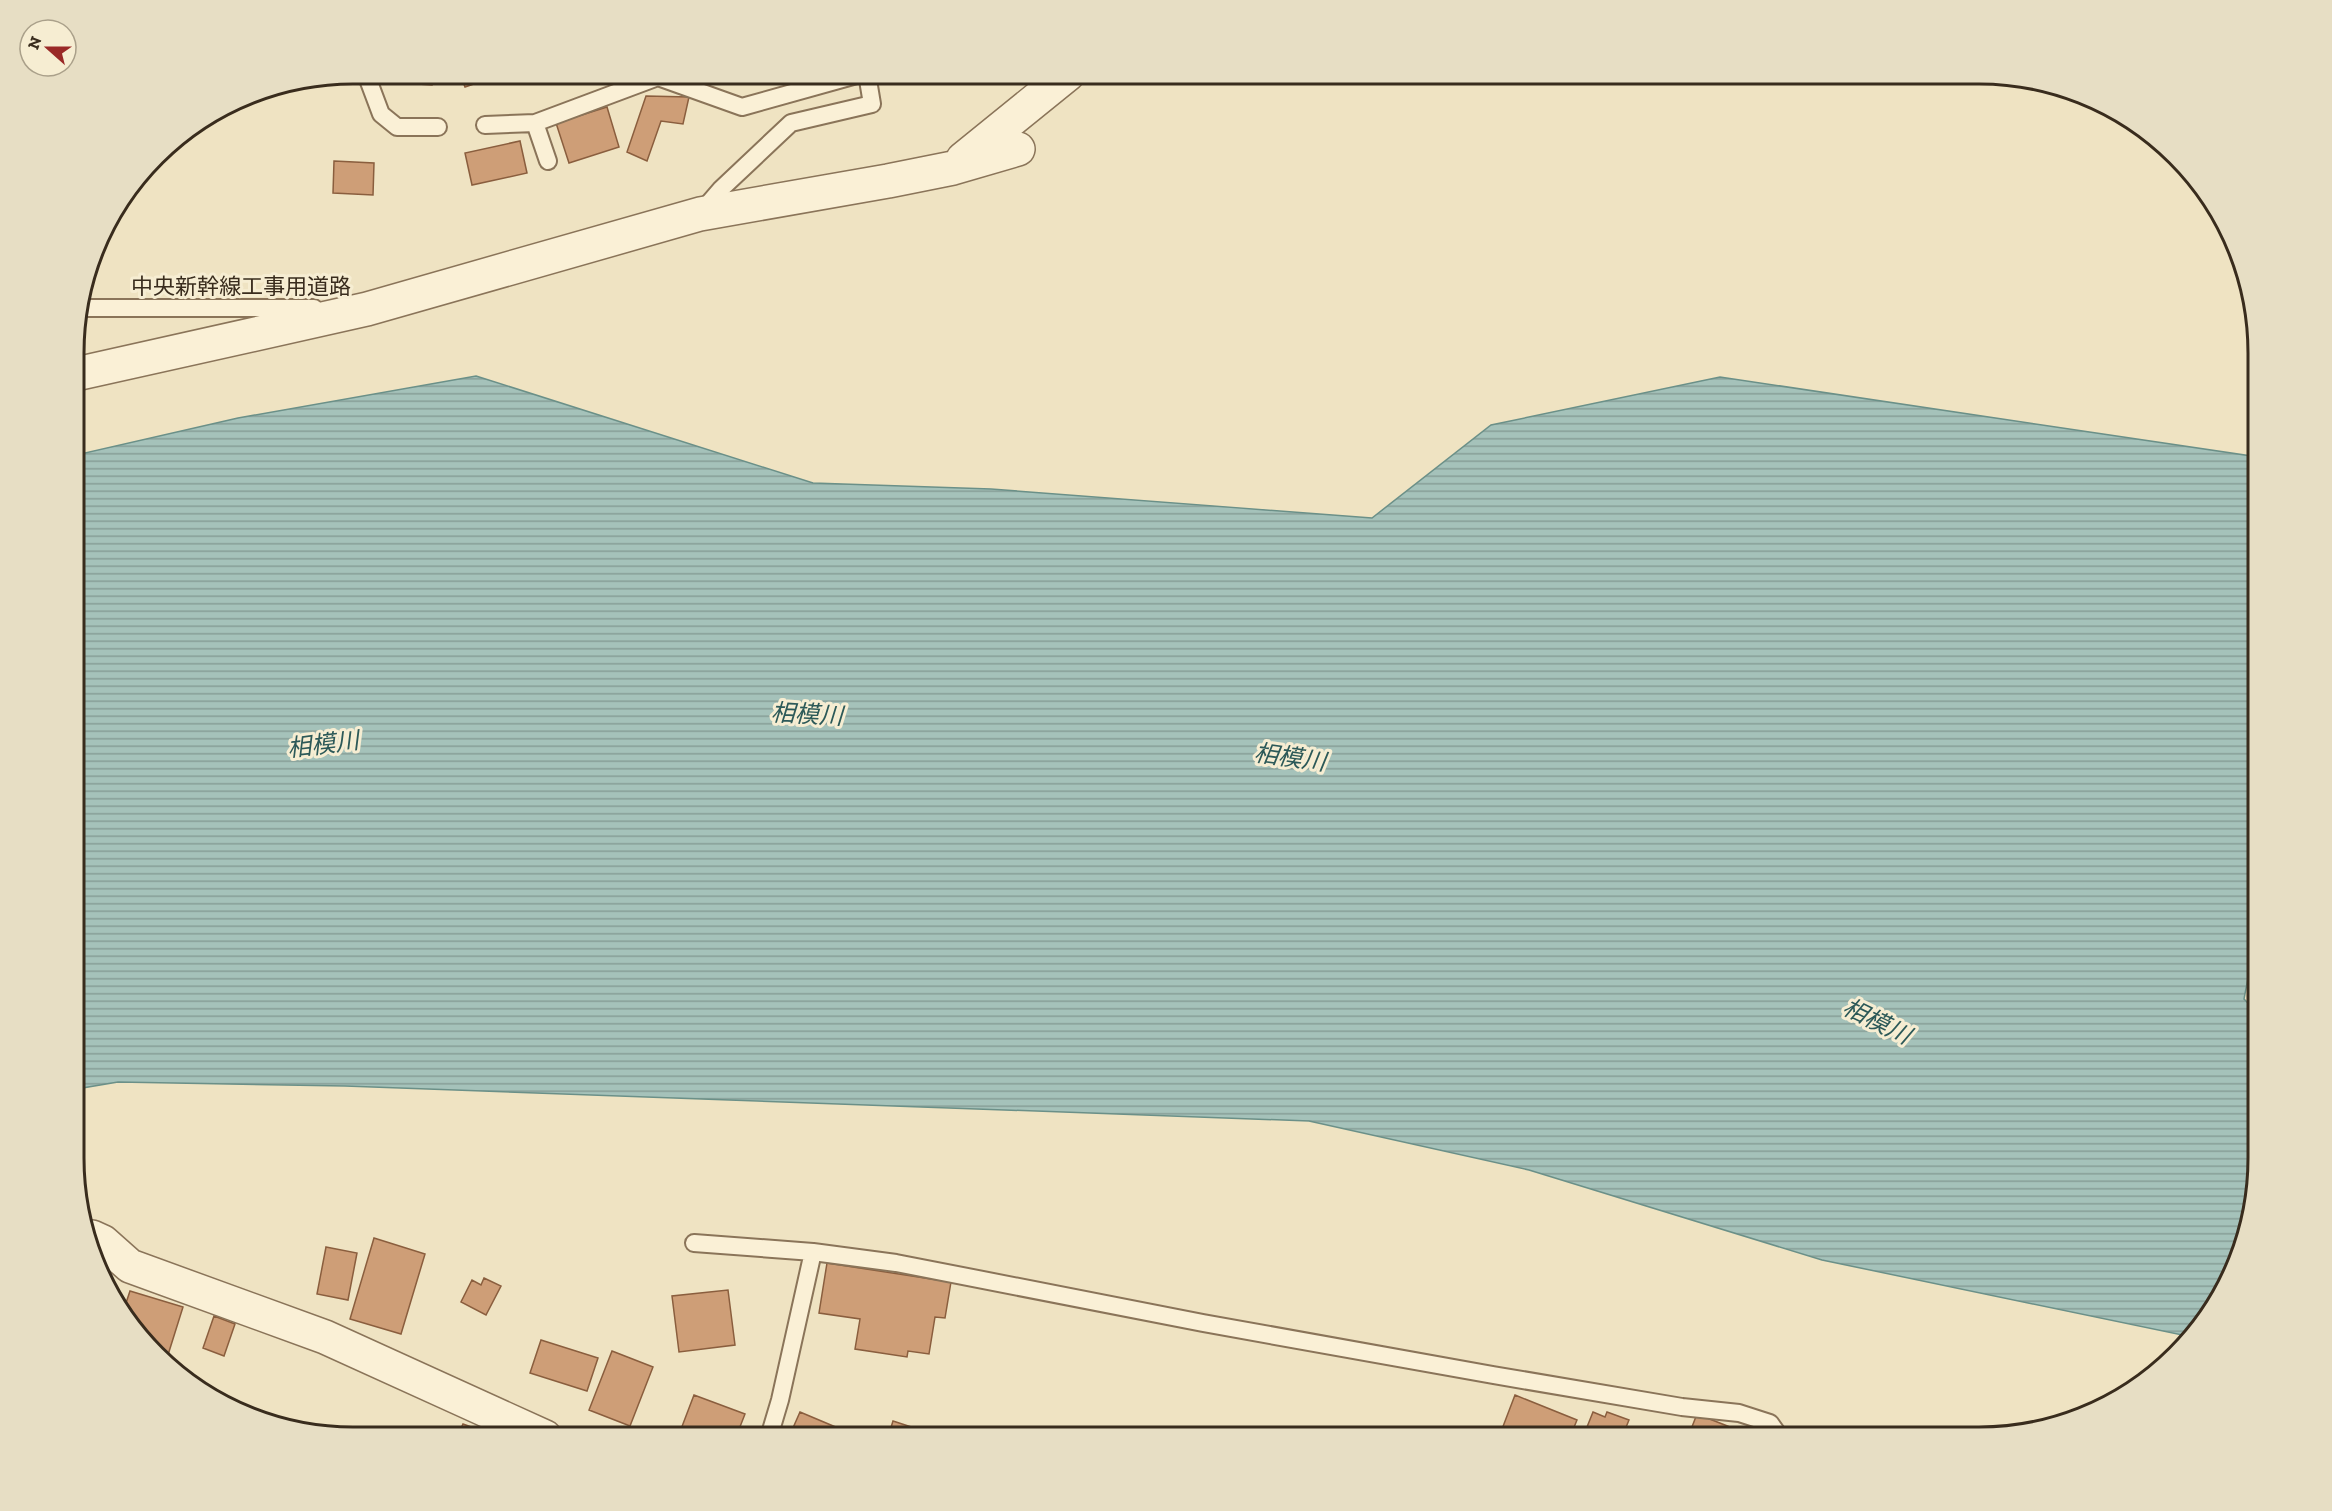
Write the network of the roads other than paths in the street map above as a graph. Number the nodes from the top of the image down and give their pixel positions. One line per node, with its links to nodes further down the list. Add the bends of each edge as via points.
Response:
1 (370, 84): 9 (lane, via 381,114 398,127)
2 (639, 84): 7 (lane)
3 (678, 84): 4 (lane, via 742,107)
4 (824, 84)
5 (869, 84): 13 (lane, via 872,104 791,123)
6 (1056, 84): 12 (street)
7 (535, 123): 8 (lane); 11 (lane)
8 (485, 125)
9 (438, 127)
10 (1018, 149): 12 (street)
11 (548, 161)
12 (952, 168): 13 (street)
13 (700, 214): 15 (street)
14 (88, 308): 15 (lane, 中央新幹線工事用道路)
15 (367, 309): 16 (street)
16 (84, 372)
17 (96, 1239): 20 (street, via 130,1266 325,1337)
18 (694, 1243): 19 (lane)
19 (813, 1252): 21 (lane); 22 (lane, via 896,1263 1493,1375 1739,1413)
20 (523, 1427)
21 (772, 1427)
22 (1772, 1427)

